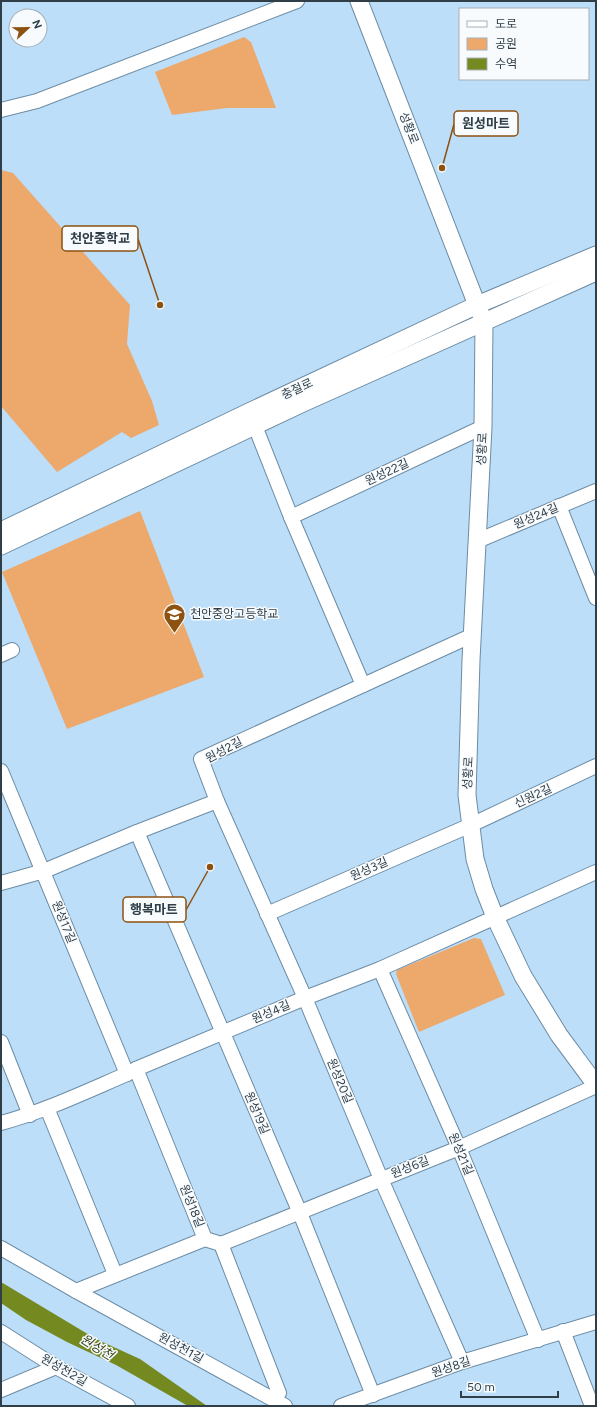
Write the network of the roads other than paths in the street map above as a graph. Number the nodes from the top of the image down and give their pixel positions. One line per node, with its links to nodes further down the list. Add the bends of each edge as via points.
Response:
1 (297, 1): 3 (street, via 37,101)
2 (359, 1): 6 (street, 성황로)
3 (1, 110)
4 (596, 255): 6 (street, 충절로)
5 (596, 272): 7 (street, 충절로)
6 (477, 305): 7 (street, 성황로); 13 (street, 충절로)
7 (484, 322): 8 (street, 충절로); 9 (street, 성황로)
8 (255, 426): 12 (street); 15 (street, 충절로)
9 (483, 427): 12 (street, 원성22길); 14 (street, 성황로)
10 (596, 491): 11 (street, 원성24길)
11 (559, 506): 14 (street, 원성24길); 16 (street)
12 (291, 517): 18 (street)
13 (1, 531)
14 (477, 541): 17 (street, 성황로)
15 (1, 546)
16 (596, 598)
17 (472, 635): 18 (street, 원성2길); 22 (street, 성황로, via 467,795)
18 (363, 685): 21 (street, 원성2길, via 201,759)
19 (596, 766): 22 (street, 신원2길)
20 (1, 771): 24 (street, 원성17길)
21 (217, 800): 23 (street); 27 (street, 원성20길)
22 (471, 825): 27 (street, 원성3길); 28 (street, 성황로, via 475,859)
23 (137, 832): 24 (street); 31 (street, 원성19길)
24 (44, 871): 26 (street); 33 (street, 원성17길)
25 (596, 872): 28 (street)
26 (1, 883)
27 (267, 914): 30 (street, 원성20길)
28 (495, 917): 29 (street, 원성4길); 34 (street, 성황로, via 523,976 559,1034)
29 (380, 969): 30 (street, 원성4길); 38 (street, 원성21길)
30 (305, 998): 31 (street, 원성4길); 39 (street, 원성20길)
31 (224, 1033): 33 (street, 원성4길); 40 (street, 원성19길)
32 (1, 1042): 36 (street)
33 (132, 1072): 35 (street, 원성4길); 41 (street, 원성18길)
34 (596, 1086): 38 (street, 원성6길)
35 (47, 1108): 36 (street, 원성4길); 44 (street)
36 (30, 1115): 37 (street, 원성4길)
37 (1, 1123)
38 (459, 1148): 39 (street, 원성6길); 49 (street, 원성21길)
39 (381, 1179): 40 (street, 원성6길); 50 (street, 원성20길)
40 (300, 1213): 42 (street, 원성6길); 53 (street, 원성19길)
41 (205, 1239): 42 (street, 원성18길); 44 (street)
42 (221, 1244): 54 (street, via 279,1393)
43 (1, 1248): 45 (street, 원성천1길)
44 (115, 1274): 45 (street)
45 (76, 1291): 54 (street, 원성천1길)
46 (596, 1322): 47 (street, 원성8길)
47 (563, 1331): 49 (street, 원성8길); 57 (street)
48 (1, 1332): 51 (street, 원성천2길)
49 (538, 1340): 50 (street, 원성8길)
50 (462, 1362): 53 (street, 원성8길)
51 (56, 1367): 52 (street); 55 (street, 원성천2길)
52 (1, 1390)
53 (373, 1395): 56 (street, 원성8길)
54 (280, 1403)
55 (128, 1406)
56 (341, 1406)
57 (592, 1406)

